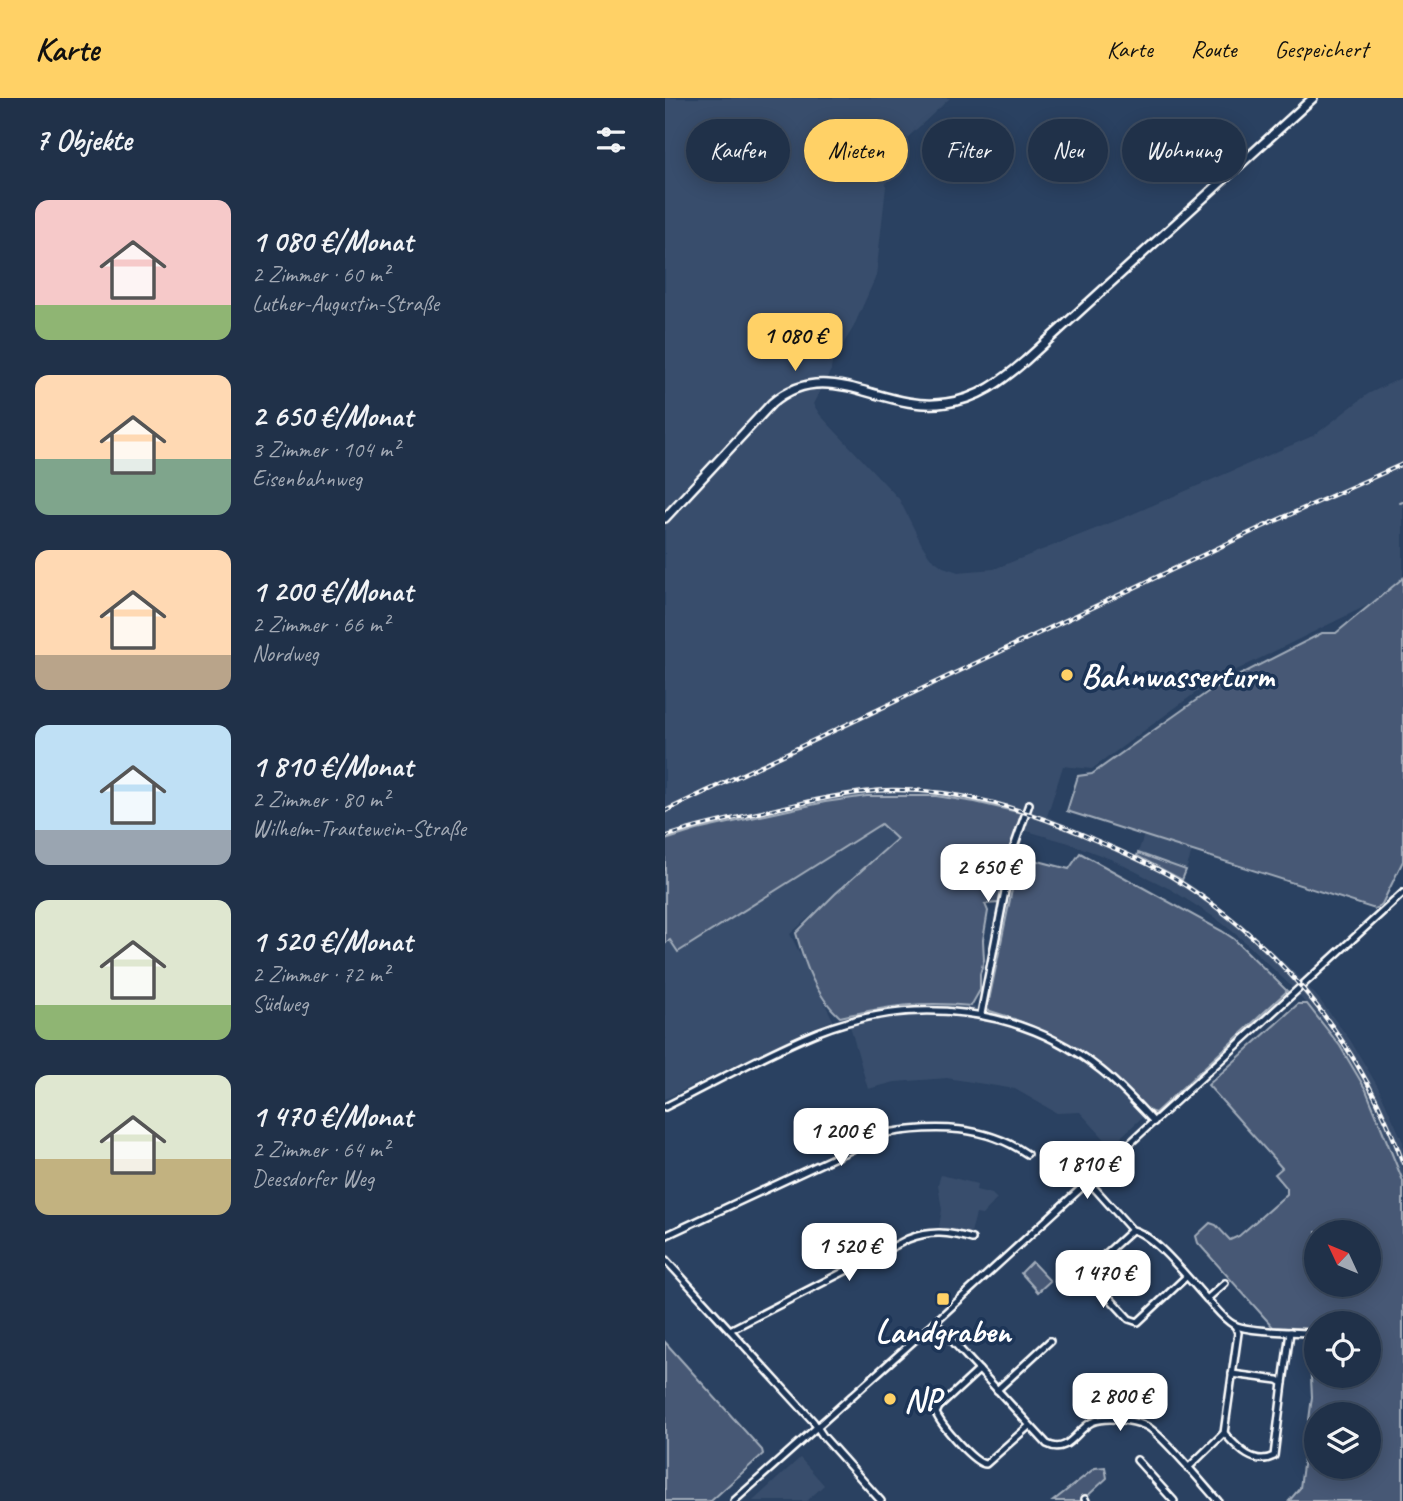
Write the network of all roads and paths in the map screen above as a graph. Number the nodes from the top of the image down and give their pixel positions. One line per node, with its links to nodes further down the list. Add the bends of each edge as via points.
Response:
1 (1313, 98): 2 (street, via 993,386 965,399 934,405 832,383 789,390)
2 (665, 519)
3 (1029, 804): 5 (street, via 1013,850)
4 (1403, 893): 7 (street)
5 (981, 1014): 6 (street, via 904,1011 845,1023); 7 (street, via 1039,1032 1084,1058)
6 (665, 1107)
7 (1154, 1122): 9 (street)
8 (1027, 1154): 11 (street, via 991,1136 943,1127 887,1133)
9 (1089, 1182): 10 (street); 17 (street)
10 (1132, 1230): 14 (street, via 1151,1238); 14 (street, via 1088,1270 1129,1320 1138,1322)
11 (665, 1236)
12 (972, 1239): 19 (street, via 930,1232 908,1239)
13 (665, 1259): 19 (street)
14 (1186, 1278): 16 (street)
15 (1225, 1283): 16 (street)
16 (1207, 1299): 18 (street)
17 (935, 1322): 23 (street); 28 (street)
18 (1235, 1325): 20 (street); 24 (street)
19 (730, 1330): 28 (street)
20 (1290, 1332): 21 (street); 25 (street)
21 (1304, 1333)
22 (1050, 1341): 26 (street)
23 (979, 1370): 26 (street); 27 (street, via 936,1413 967,1452 986,1464)
24 (1232, 1374): 25 (street); 29 (street)
25 (1283, 1383): 29 (street, via 1274,1456 1248,1456)
26 (997, 1390): 27 (street)
27 (1029, 1426): 31 (street, via 1047,1444 1059,1447 1095,1421 1112,1419 1148,1426)
28 (817, 1429): 32 (street); 33 (street)
29 (1224, 1433): 31 (street)
30 (1137, 1460): 34 (street)
31 (1188, 1468): 35 (street)
32 (734, 1501)
33 (881, 1501)
34 (1174, 1501)
35 (1218, 1501)

